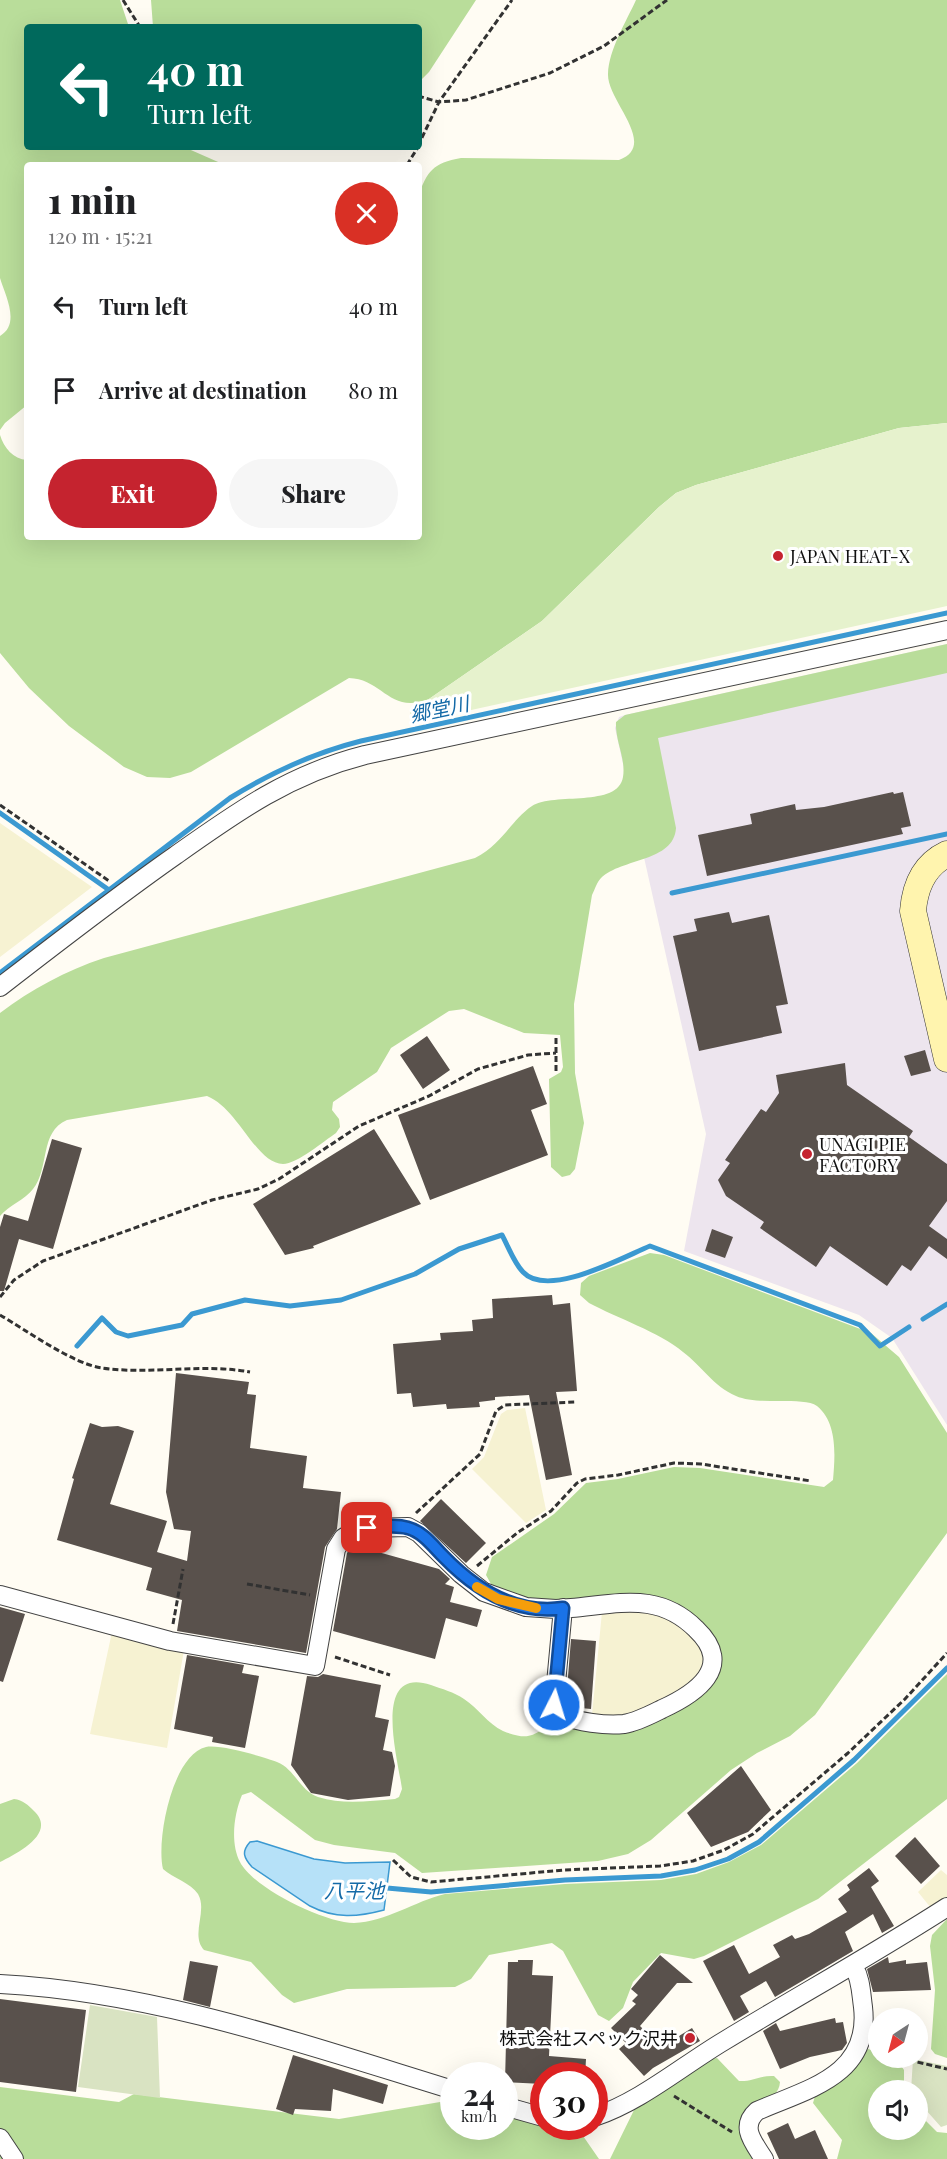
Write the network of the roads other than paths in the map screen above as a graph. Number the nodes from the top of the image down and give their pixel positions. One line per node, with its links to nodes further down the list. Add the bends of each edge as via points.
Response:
1 (947, 630): 3 (street, via 365,755 315,770 268,792 208,831)
2 (947, 854): 4 (street, via 928,867 914,895 914,911)
3 (0, 987)
4 (947, 1059)
5 (0, 1595): 6 (street, via 170,1641 315,1666 332,1561 343,1538 367,1528 408,1527 484,1592 512,1604)
6 (563, 1608): 6 (street, via 635,1603 677,1614 707,1642 711,1654 707,1678 689,1696 637,1720 612,1724 561,1715 554,1705)
7 (947, 1907): 8 (street)
8 (854, 1967): 11 (street); 14 (street, via 864,2022 861,2042 850,2061 829,2079 750,2117 748,2130)
9 (0, 1984): 10 (street, via 102,1996 184,2012 265,2032)
10 (440, 2086)
11 (608, 2112)
12 (0, 2138): 13 (street)
13 (14, 2159)
14 (764, 2159)

